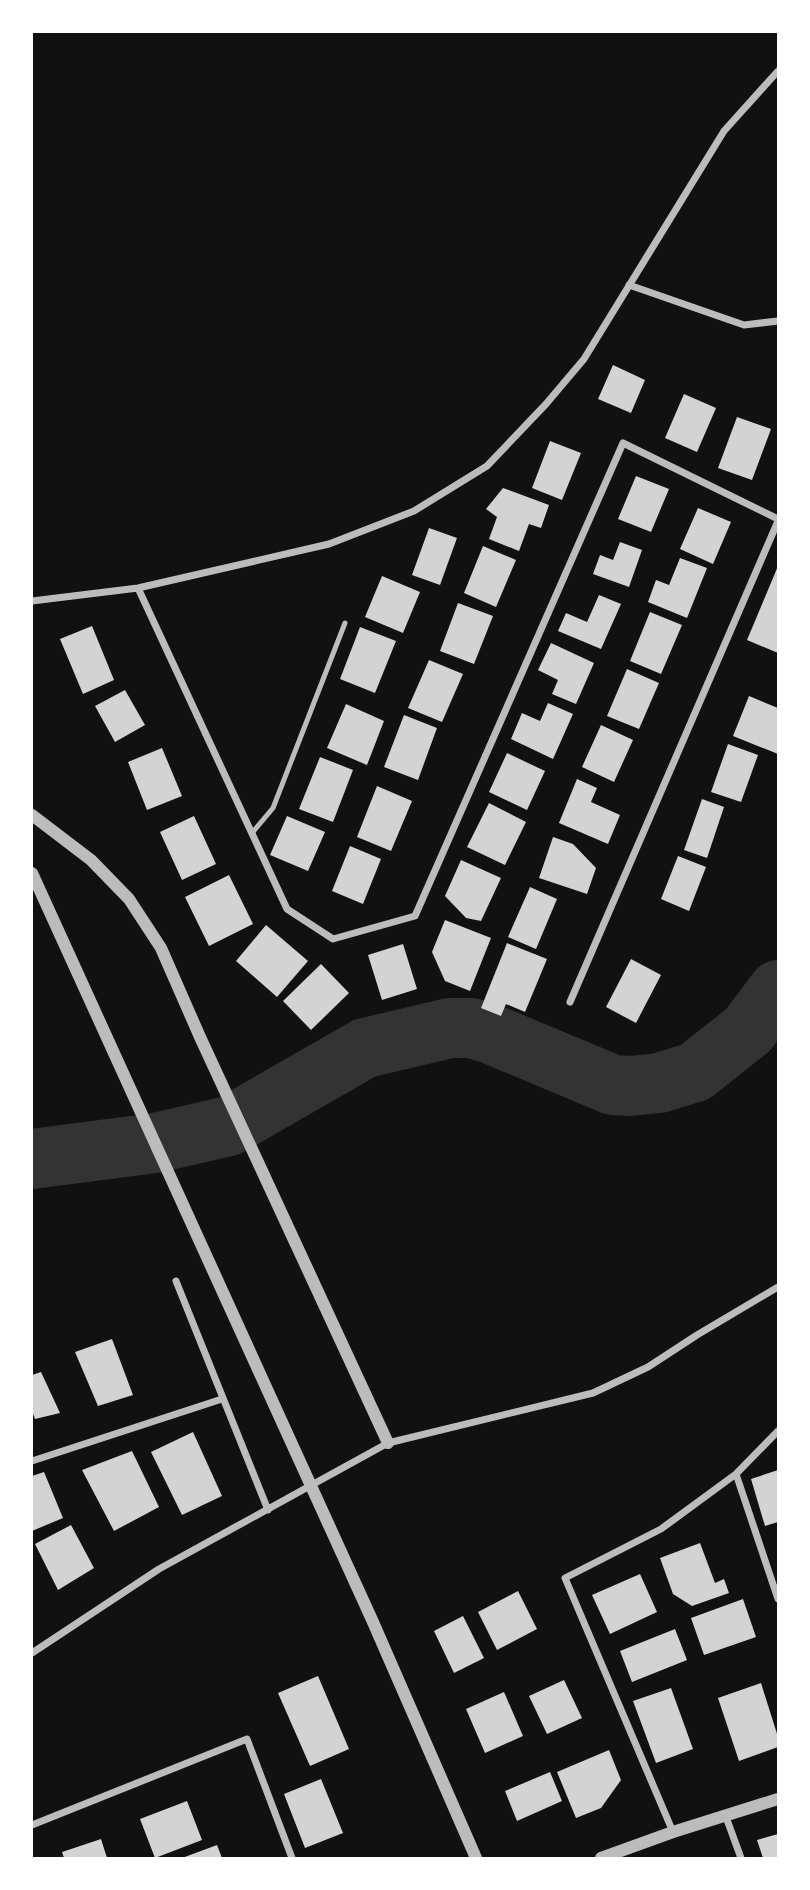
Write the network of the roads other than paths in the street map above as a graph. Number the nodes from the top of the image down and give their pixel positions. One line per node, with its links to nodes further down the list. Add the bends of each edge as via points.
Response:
1 (779, 71): 2 (street, via 724,131)
2 (629, 285): 3 (street, via 744,325); 5 (street, via 584,359 487,466 414,511 329,544)
3 (779, 321)
4 (779, 520): 9 (street, via 623,443 415,916 333,939 287,909); 11 (street)
5 (138, 588): 6 (street); 9 (street)
6 (32, 601)
7 (345, 623): 9 (lane, via 273,808)
8 (32, 815): 16 (street, via 92,860 128,899 161,948)
9 (252, 833)
10 (32, 873): 27 (street)
11 (570, 1002)
12 (176, 1281): 14 (street)
13 (779, 1287): 16 (street, via 648,1367 593,1393)
14 (222, 1399): 17 (street); 19 (street)
15 (779, 1431): 18 (street)
16 (388, 1444): 19 (street)
17 (32, 1461)
18 (736, 1474): 20 (street); 25 (street, via 661,1529 565,1578)
19 (268, 1510): 21 (street, via 159,1569)
20 (779, 1600)
21 (32, 1653)
22 (779, 1799): 23 (street)
23 (726, 1816): 25 (street); 29 (street)
24 (32, 1825): 26 (street, via 247,1739)
25 (673, 1832): 28 (street)
26 (292, 1858)
27 (476, 1858)
28 (601, 1858)
29 (741, 1858)

